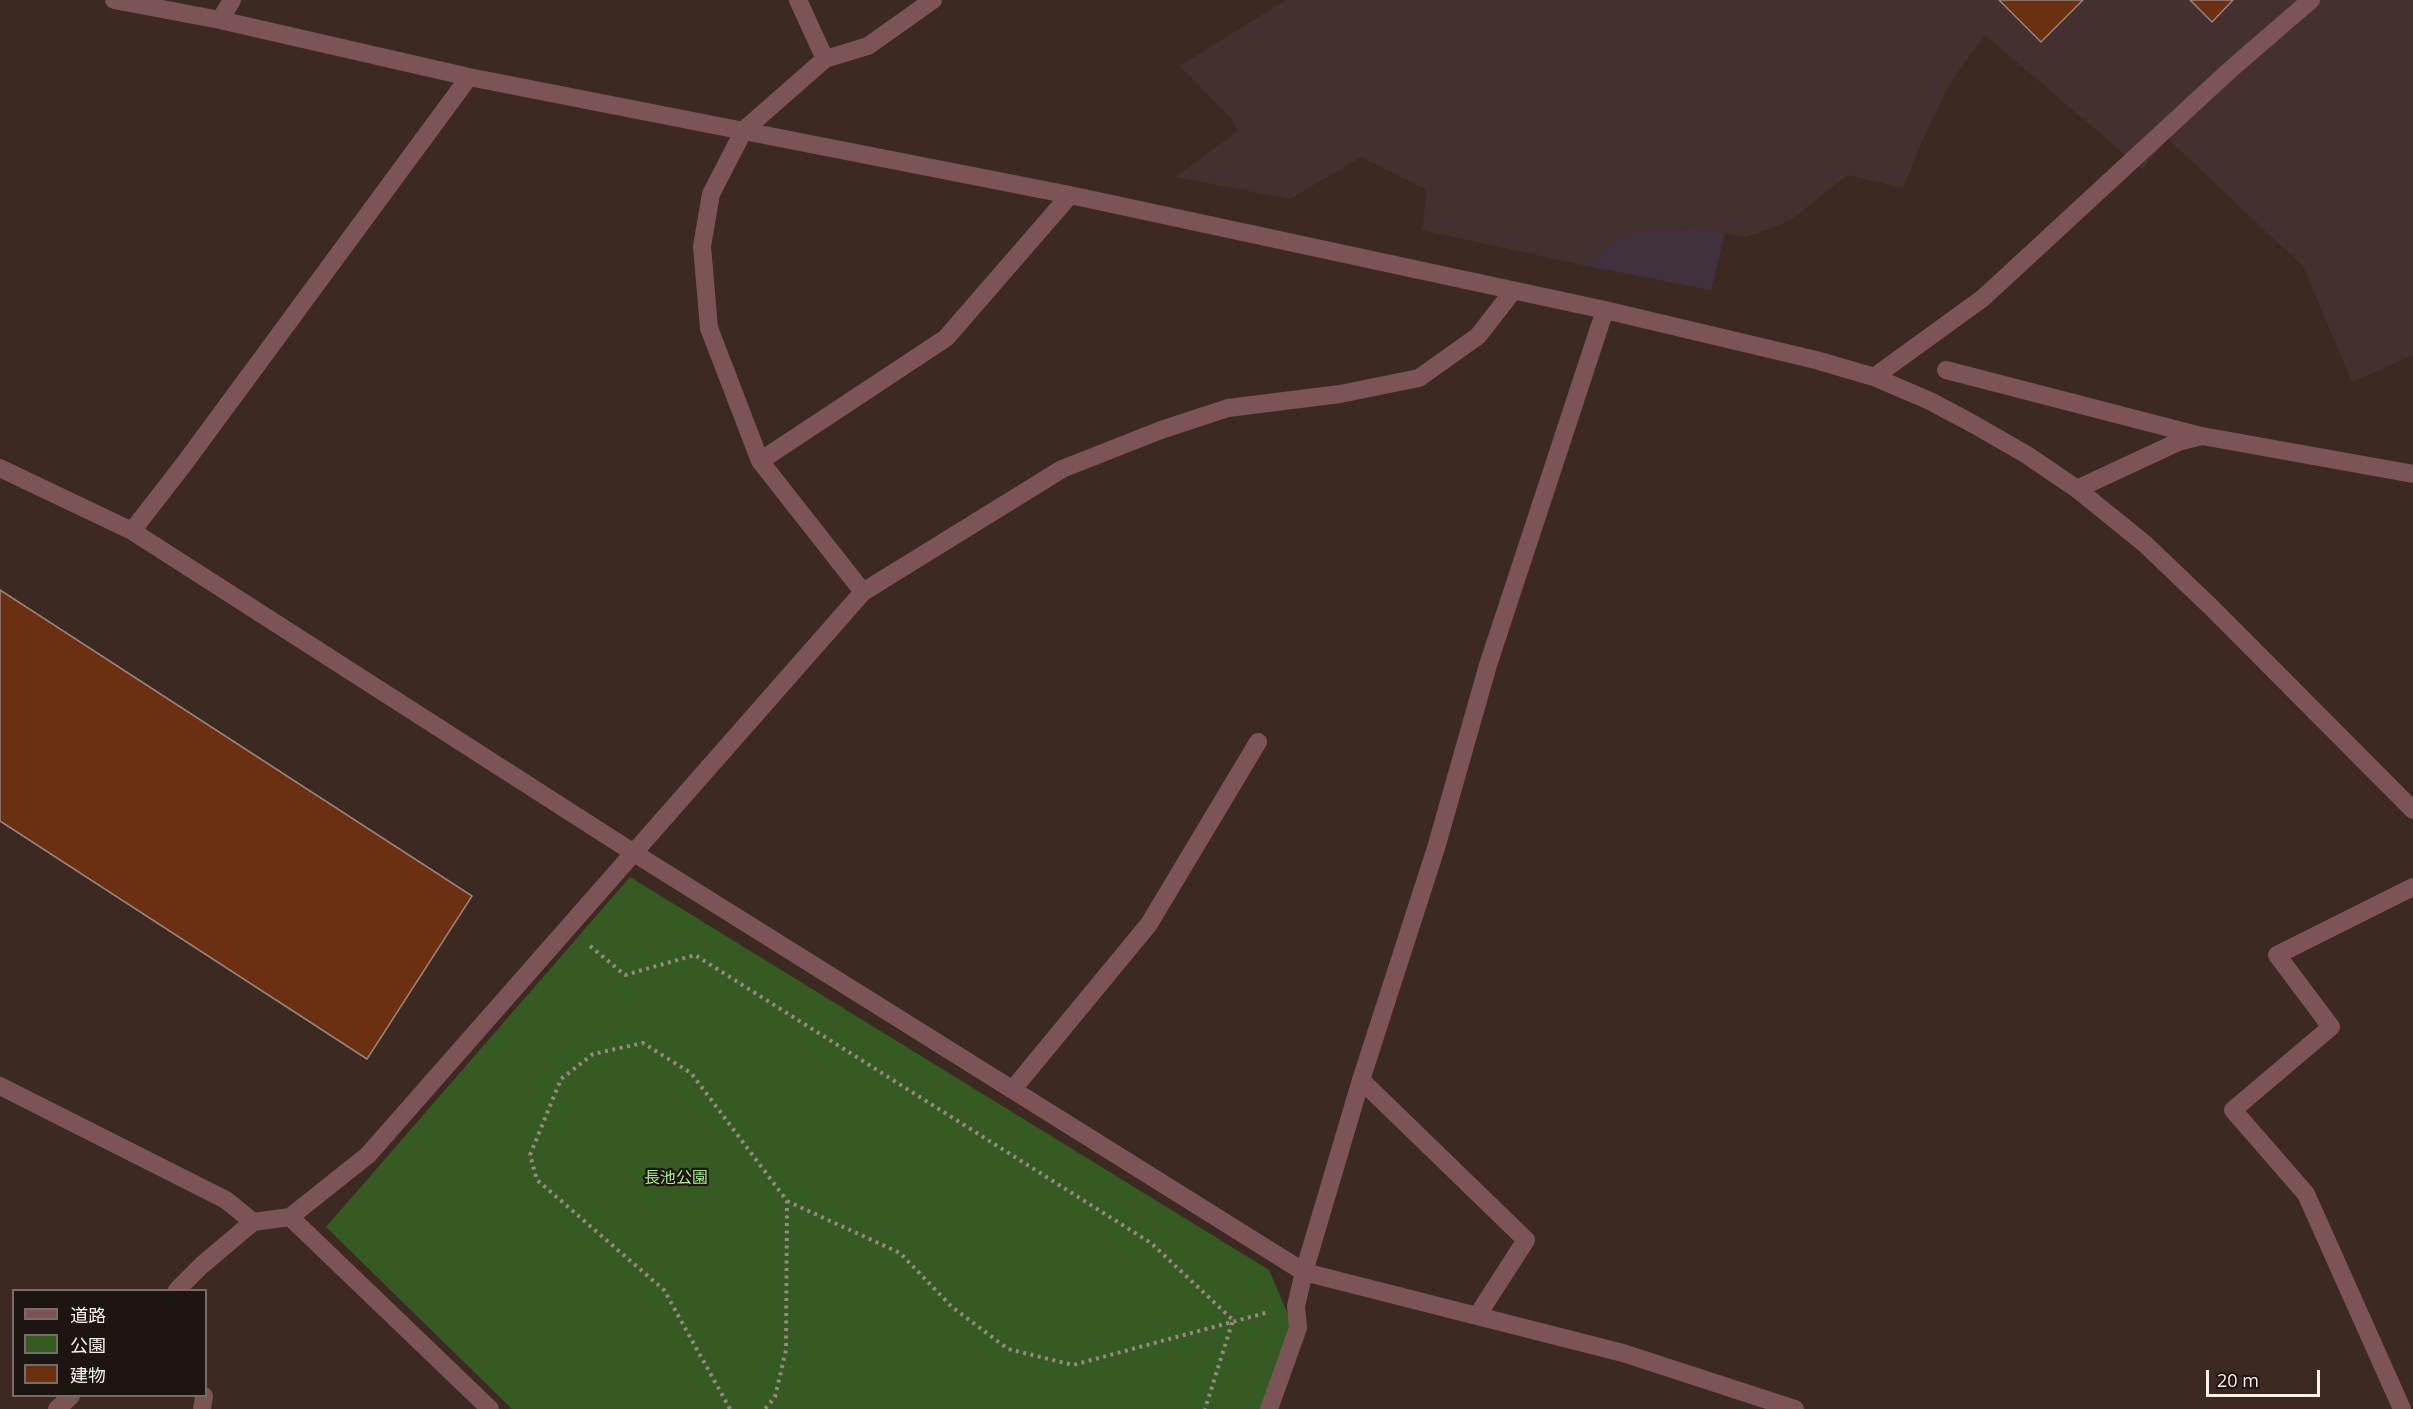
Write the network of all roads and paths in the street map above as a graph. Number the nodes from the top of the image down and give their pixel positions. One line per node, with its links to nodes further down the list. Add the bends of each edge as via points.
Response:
1 (114, 0): 6 (street)
2 (232, 0): 6 (street)
3 (798, 0): 7 (street)
4 (933, 0): 7 (street, via 868,46)
5 (2311, 0): 14 (street, via 1983,298)
6 (220, 20): 8 (street)
7 (825, 59): 9 (street)
8 (469, 77): 9 (street); 20 (street)
9 (744, 130): 10 (street); 16 (street, via 711,194 702,246 708,328)
10 (1070, 195): 11 (street); 16 (street, via 946,338)
11 (1513, 291): 12 (street); 21 (street, via 1478,336 1419,378 1340,394 1228,408 1161,430 1062,469)
12 (1605, 310): 14 (street); 27 (street, via 1488,665 1436,848)
13 (1946, 369): 15 (street)
14 (1874, 377): 19 (street, via 1975,425)
15 (2202, 436): 18 (street); 19 (street, via 2178,442)
16 (760, 462): 21 (street)
17 (0, 468): 20 (street)
18 (2413, 474)
19 (2077, 489): 23 (street, via 2145,544 2212,608)
20 (132, 531): 24 (street)
21 (863, 592): 24 (street)
22 (1258, 742): 29 (street, via 1149,924)
23 (2413, 810)
24 (634, 853): 26 (street); 29 (street)
25 (2413, 887): 48 (street, via 2277,955 2331,1028 2233,1110 2306,1194)
26 (569, 928): 31 (street, via 368,1155); 39 (path, via 625,975 695,955 1151,1243)
27 (1361, 1080): 34 (street); 38 (street, via 1526,1240)
28 (0, 1086): 32 (street, via 226,1200)
29 (1012, 1089): 34 (street)
30 (788, 1201): 39 (path, via 900,1253 952,1307 1008,1349 1073,1365); 43 (path, via 691,1073 643,1043 593,1054 561,1079 530,1155 537,1180 664,1290); 44 (path, via 786,1350 775,1397)
31 (290, 1217): 32 (street); 42 (street)
32 (253, 1222): 33 (street)
33 (202, 1265): 35 (street); 36 (street)
34 (1304, 1272): 37 (street); 38 (street)
35 (178, 1289)
36 (196, 1289)
37 (1296, 1306): 39 (path); 46 (street, via 1298,1328)
38 (1477, 1316): 47 (street, via 1623,1353)
39 (1233, 1320): 45 (path)
40 (69, 1397): 41 (street)
41 (57, 1409)
42 (490, 1409)
43 (730, 1409)
44 (765, 1409)
45 (1204, 1409)
46 (1269, 1409)
47 (1795, 1409)
48 (2402, 1409)

